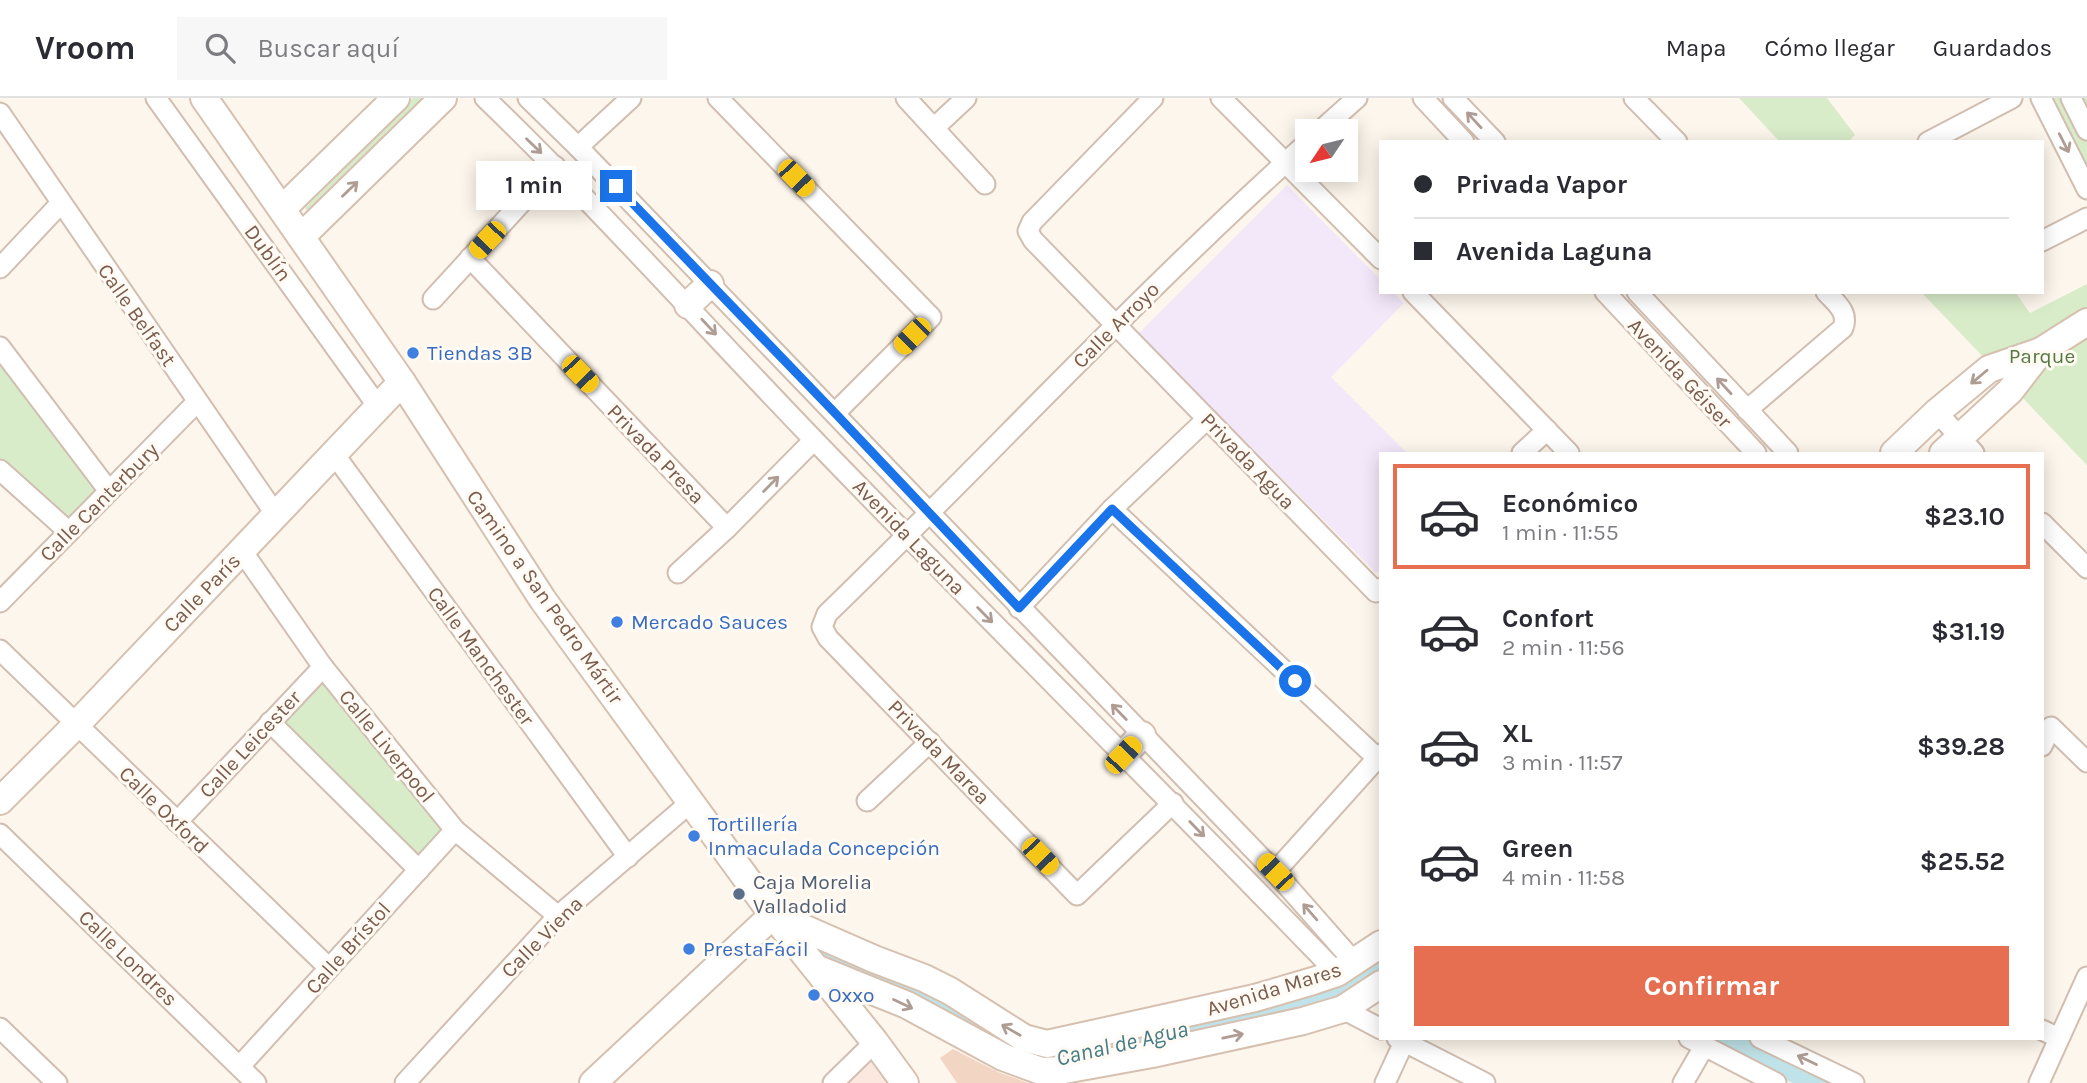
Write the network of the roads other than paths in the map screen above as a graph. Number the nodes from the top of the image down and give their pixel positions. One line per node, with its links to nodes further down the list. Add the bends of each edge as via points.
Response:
1 (156, 98): 55 (street, Dublín)
2 (204, 98): 35 (street, Camino a San Pedro Mártir)
3 (396, 98): 35 (street)
4 (443, 98): 37 (street, one-way to 4)
5 (485, 98): 31 (street, Avenida Laguna, one-way to 31)
6 (528, 98): 28 (street, Avenida Laguna)
7 (631, 98): 28 (street)
8 (718, 98): 58 (street, via 931,317)
9 (906, 98): 22 (street)
10 (966, 98): 22 (street)
11 (1153, 98): 50 (street, Privada Agua, via 1028,231)
12 (1222, 98): 30 (street)
13 (1357, 98): 21 (street)
14 (1423, 98): 24 (street)
15 (1454, 98): 25 (street, one-way to 15)
16 (1634, 98): 26 (street)
17 (2012, 98): 27 (street)
18 (2041, 98): 33 (street, one-way to 33)
19 (2071, 98): 23 (street)
20 (0, 113): 34 (street, Calle Belfast)
21 (1333, 119)
22 (934, 128): 32 (street)
23 (2087, 130)
24 (1462, 140)
25 (1493, 140)
26 (1675, 140)
27 (1932, 140)
28 (578, 147): 42 (street, Avenida Laguna)
29 (1295, 154): 30 (street, Calle Arroyo)
30 (1285, 163): 39 (street); 50 (street, Calle Arroyo)
31 (555, 166): 40 (street); 48 (street, Avenida Laguna)
32 (985, 184)
33 (2087, 189)
34 (60, 204): 41 (street); 54 (street, Calle Belfast)
35 (282, 209): 37 (street, Camino a San Pedro Mártir)
36 (2087, 218): 38 (street)
37 (301, 237): 53 (street, Camino a San Pedro Mártir)
38 (2044, 241)
39 (1379, 257)
40 (470, 258): 47 (street); 75 (street, Privada Presa)
41 (0, 268)
42 (710, 284): 48 (street); 58 (street, Avenida Laguna)
43 (1415, 294): 60 (street)
44 (1607, 294): 65 (street, Avenida Géiser)
45 (1639, 294): 56 (street, Avenida Géiser, one-way to 45)
46 (1828, 294): 56 (street, via 1844,312 1843,328)
47 (433, 299)
48 (688, 305): 61 (street, Avenida Laguna, one-way to 61)
49 (2087, 322): 52 (street)
50 (1114, 326): 59 (street, Privada Agua); 72 (street, Calle Arroyo)
51 (0, 347): 70 (street)
52 (2041, 351): 57 (street, one-way to 57, via 1989,369); 62 (street)
53 (402, 382): 55 (street, Calle París); 96 (street, Camino a San Pedro Mártir, via 542,600)
54 (197, 402): 70 (street, Calle Canterbury); 73 (street, Calle Belfast)
55 (379, 408): 68 (street, Calle París)
56 (1748, 411): 66 (street, Avenida Géiser)
57 (1937, 412): 62 (street); 67 (street)
58 (835, 413): 72 (street, Avenida Laguna)
59 (1207, 419): 71 (street); 81 (street, Privada Agua, via 1376,592)
60 (1547, 430): 63 (street); 64 (street)
61 (814, 440): 75 (street, one-way to 61); 77 (street, Avenida Laguna)
62 (1959, 448)
63 (1523, 452)
64 (1568, 452)
65 (1755, 452)
66 (1787, 452)
67 (1895, 452)
68 (334, 454): 73 (street, Calle París); 101 (street, Calle Manchester)
69 (0, 470): 76 (street)
70 (109, 491): 76 (street, Calle Canterbury)
71 (1112, 509): 83 (street); 92 (street)
72 (930, 513): 77 (street, Privada Marea); 83 (street, Avenida Laguna)
73 (276, 515): 78 (street, Calle París)
74 (2044, 525): 79 (street)
75 (727, 528): 80 (street)
76 (69, 532): 82 (street, Calle Canterbury)
77 (908, 536): 89 (street, Privada Marea, via 827,614 822,627); 91 (street, Avenida Laguna, one-way to 91)
78 (242, 551): 85 (street, Calle Liverpool); 87 (street, Calle París)
79 (2087, 568)
80 (678, 573)
81 (1379, 590)
82 (0, 602)
83 (1019, 608): 88 (street, Avenida Laguna, one-way to 83)
84 (0, 650): 87 (street, Calle Oxford)
85 (323, 667): 86 (street, Calle Leicester); 99 (street, Calle Liverpool)
86 (270, 722): 98 (street, Calle Leicester); 102 (street)
87 (76, 726): 94 (street, Calle París); 98 (street, Calle Oxford)
88 (1142, 734): 91 (street); 103 (street, Avenida Laguna)
89 (930, 742): 95 (street); 97 (street, Privada Marea, via 1077,895)
90 (2044, 742): 93 (street, via 2051,727)
91 (1123, 755): 97 (street, Avenida Laguna)
92 (1379, 756): 103 (street)
93 (2087, 762)
94 (0, 801)
95 (867, 801)
96 (691, 802): 101 (street, Calle Viena); 104 (street, Camino a San Pedro Mártir)
97 (1173, 803): 108 (street, Avenida Laguna, one-way to 108)
98 (177, 822): 107 (street, Calle Oxford)
99 (455, 830): 102 (street, Calle Brístol); 105 (street, Calle Liverpool)
100 (0, 834): 120 (street, Calle Londres)
101 (628, 857): 105 (street, Calle Viena)
102 (419, 870): 107 (street, Calle Brístol)
103 (1275, 872): 108 (street, Avenida Laguna, one-way to 103)
104 (773, 915): 108 (street, Avenida Mares, one-way to 104, via 1255,998 1046,1044 1024,1038 924,978); 109 (street, Camino a San Pedro Mártir); 124 (street)
105 (558, 916): 123 (street, Calle Viena)
106 (1379, 945): 108 (street, Avenida Mares)
107 (330, 968): 120 (street, Calle Brístol)
108 (1346, 968)
109 (817, 969): 112 (street, Avenida Mares, one-way to 112, via 907,1005 1003,1057 1041,1071 1152,1054); 118 (street, Camino a San Pedro Mártir)
110 (2087, 977): 115 (street)
111 (1379, 985): 112 (street, Avenida Mares)
112 (1343, 1009): 114 (street)
113 (0, 1028): 121 (street)
114 (1379, 1028)
115 (2051, 1034): 132 (street)
116 (1401, 1040): 127 (street); 128 (street)
117 (1764, 1040): 131 (street, one-way to 117)
118 (875, 1042): 125 (street); 126 (street, Camino a San Pedro Mártir)
119 (1697, 1042): 129 (street); 130 (street)
120 (240, 1066): 122 (street, Calle Londres)
121 (57, 1083)
122 (256, 1083)
123 (405, 1083)
124 (593, 1083)
125 (833, 1083)
126 (905, 1083)
127 (1385, 1083)
128 (1485, 1083)
129 (1683, 1083)
130 (1776, 1083)
131 (1854, 1083)
132 (2039, 1083)

